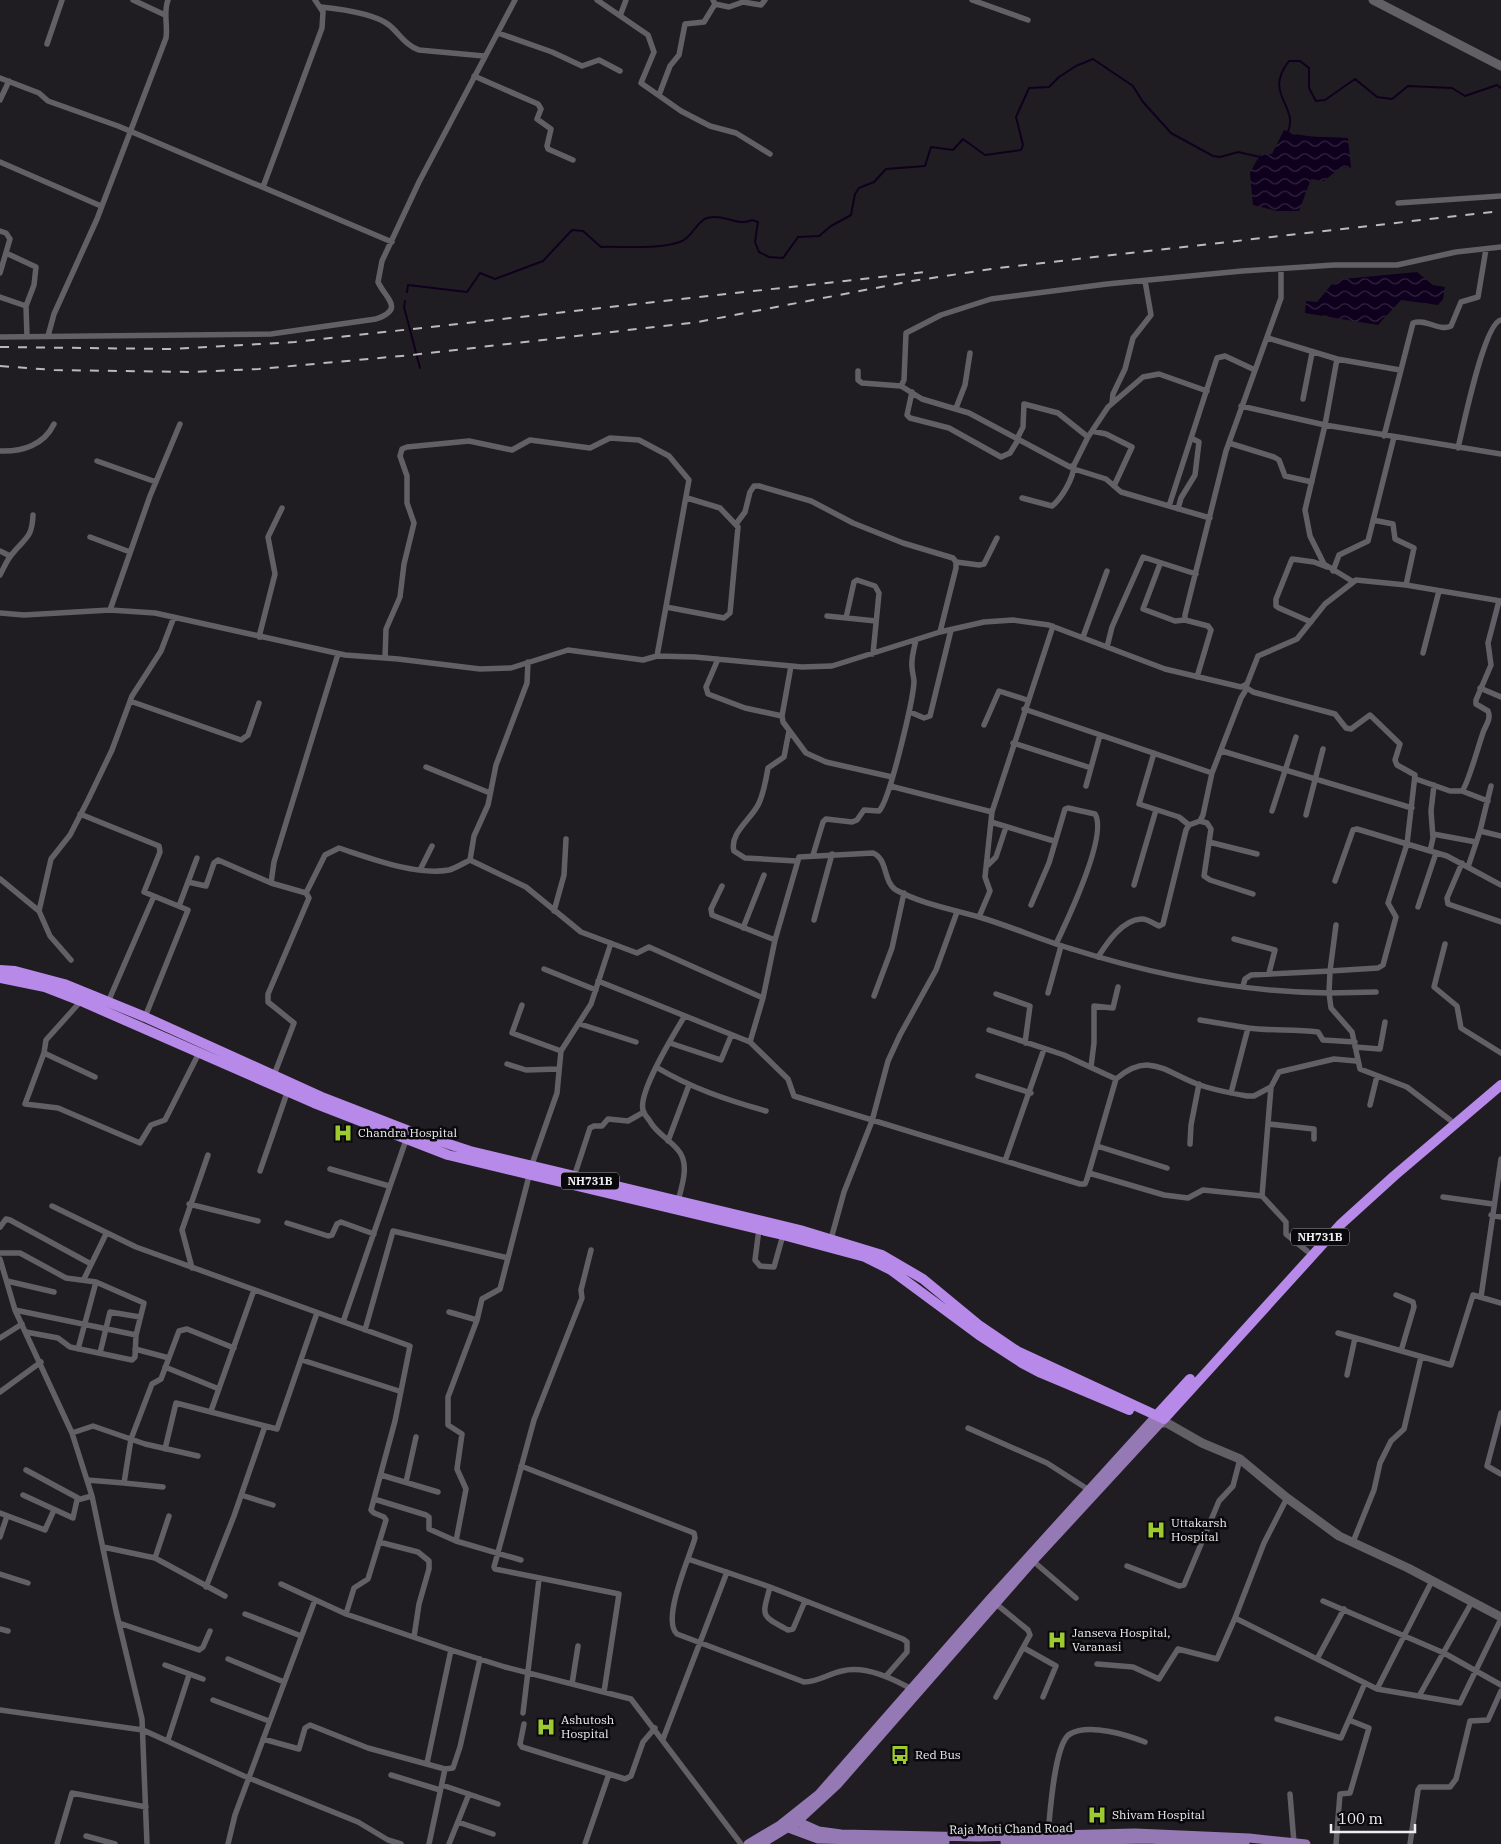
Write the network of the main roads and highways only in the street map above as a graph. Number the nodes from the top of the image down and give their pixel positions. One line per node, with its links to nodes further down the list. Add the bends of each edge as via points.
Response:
1 (0, 970): 5 (highway, NH731B, via 64,984 324,1098)
2 (0, 978): 5 (highway, via 45,987 81,1001 406,1140 448,1155)
3 (1501, 1076): 6 (highway, NH731B, via 1370,1190 1307,1251)
4 (1501, 1085): 6 (highway, NH731B, via 1340,1225)
5 (530, 1172): 6 (highway, via 865,1257 891,1270 1022,1364); 6 (highway, NH731B, via 574,1177 678,1201 882,1255 917,1275 1017,1351)
6 (1160, 1420): 7 (main road); 7 (main road, via 1089,1490)
7 (914, 1690): 8 (main road)
8 (794, 1820): 9 (main road); 11 (main road, via 819,1831)
9 (784, 1827): 12 (main road, Raja Moti Chand Road, via 818,1839); 16 (main road); 17 (main road)
10 (1147, 1839): 11 (main road, via 1048,1834); 13 (main road, Raja Moti Chand Road); 15 (main road, via 1230,1837); 18 (main road, Raja Moti Chand Road)
11 (899, 1841): 12 (main road, Raja Moti Chand Road); 14 (main road, Raja Moti Chand Road)
12 (850, 1842)
13 (1076, 1842): 14 (main road, Raja Moti Chand Road)
14 (1023, 1843)
15 (1294, 1843): 19 (main road)
16 (748, 1844)
17 (761, 1844)
18 (1245, 1844)
19 (1306, 1844)

